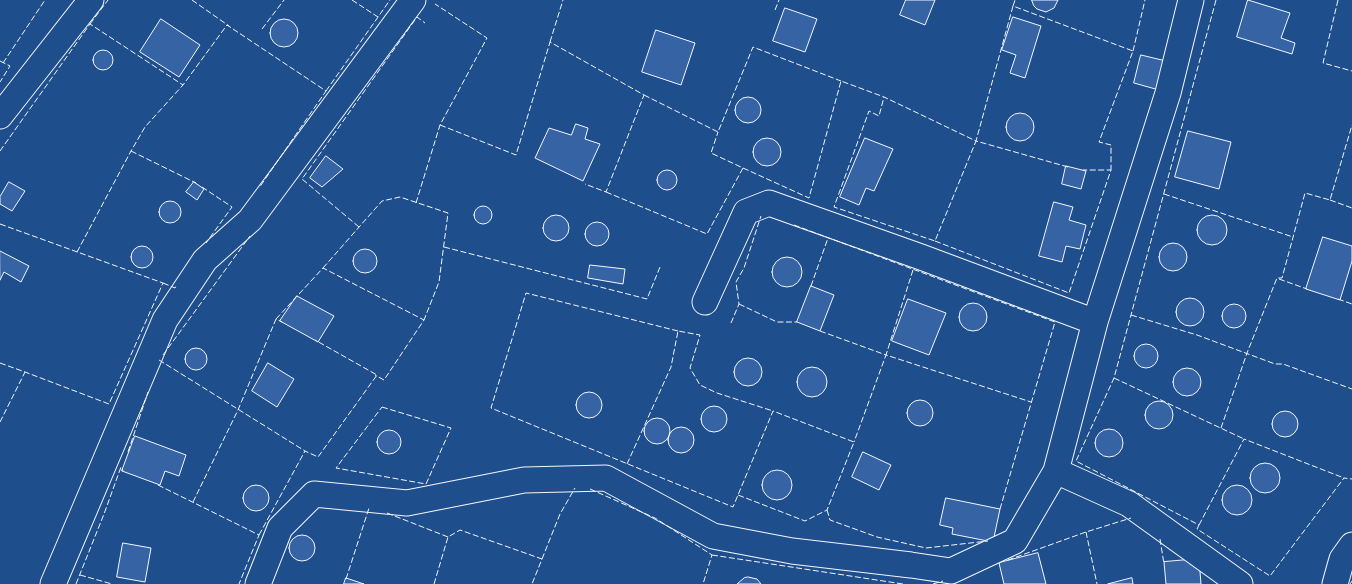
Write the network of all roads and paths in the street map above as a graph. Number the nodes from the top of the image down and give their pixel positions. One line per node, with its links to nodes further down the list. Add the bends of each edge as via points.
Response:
1 (91, 0): 4 (street)
2 (413, 0): 9 (street, via 250,220 205,260 165,320)
3 (1191, 0): 6 (street, via 1168,93)
4 (0, 116)
5 (705, 302): 6 (street, via 746,212 769,203)
6 (1095, 322): 7 (street)
7 (1056, 471): 10 (street, via 1015,541 951,572 792,551 714,536 606,478 524,480 407,503 314,494 280,528); 11 (street, via 1128,504)
8 (1352, 544): 12 (street, via 1342,559)
9 (53, 584)
10 (258, 584)
11 (1240, 584)
12 (1335, 584)

